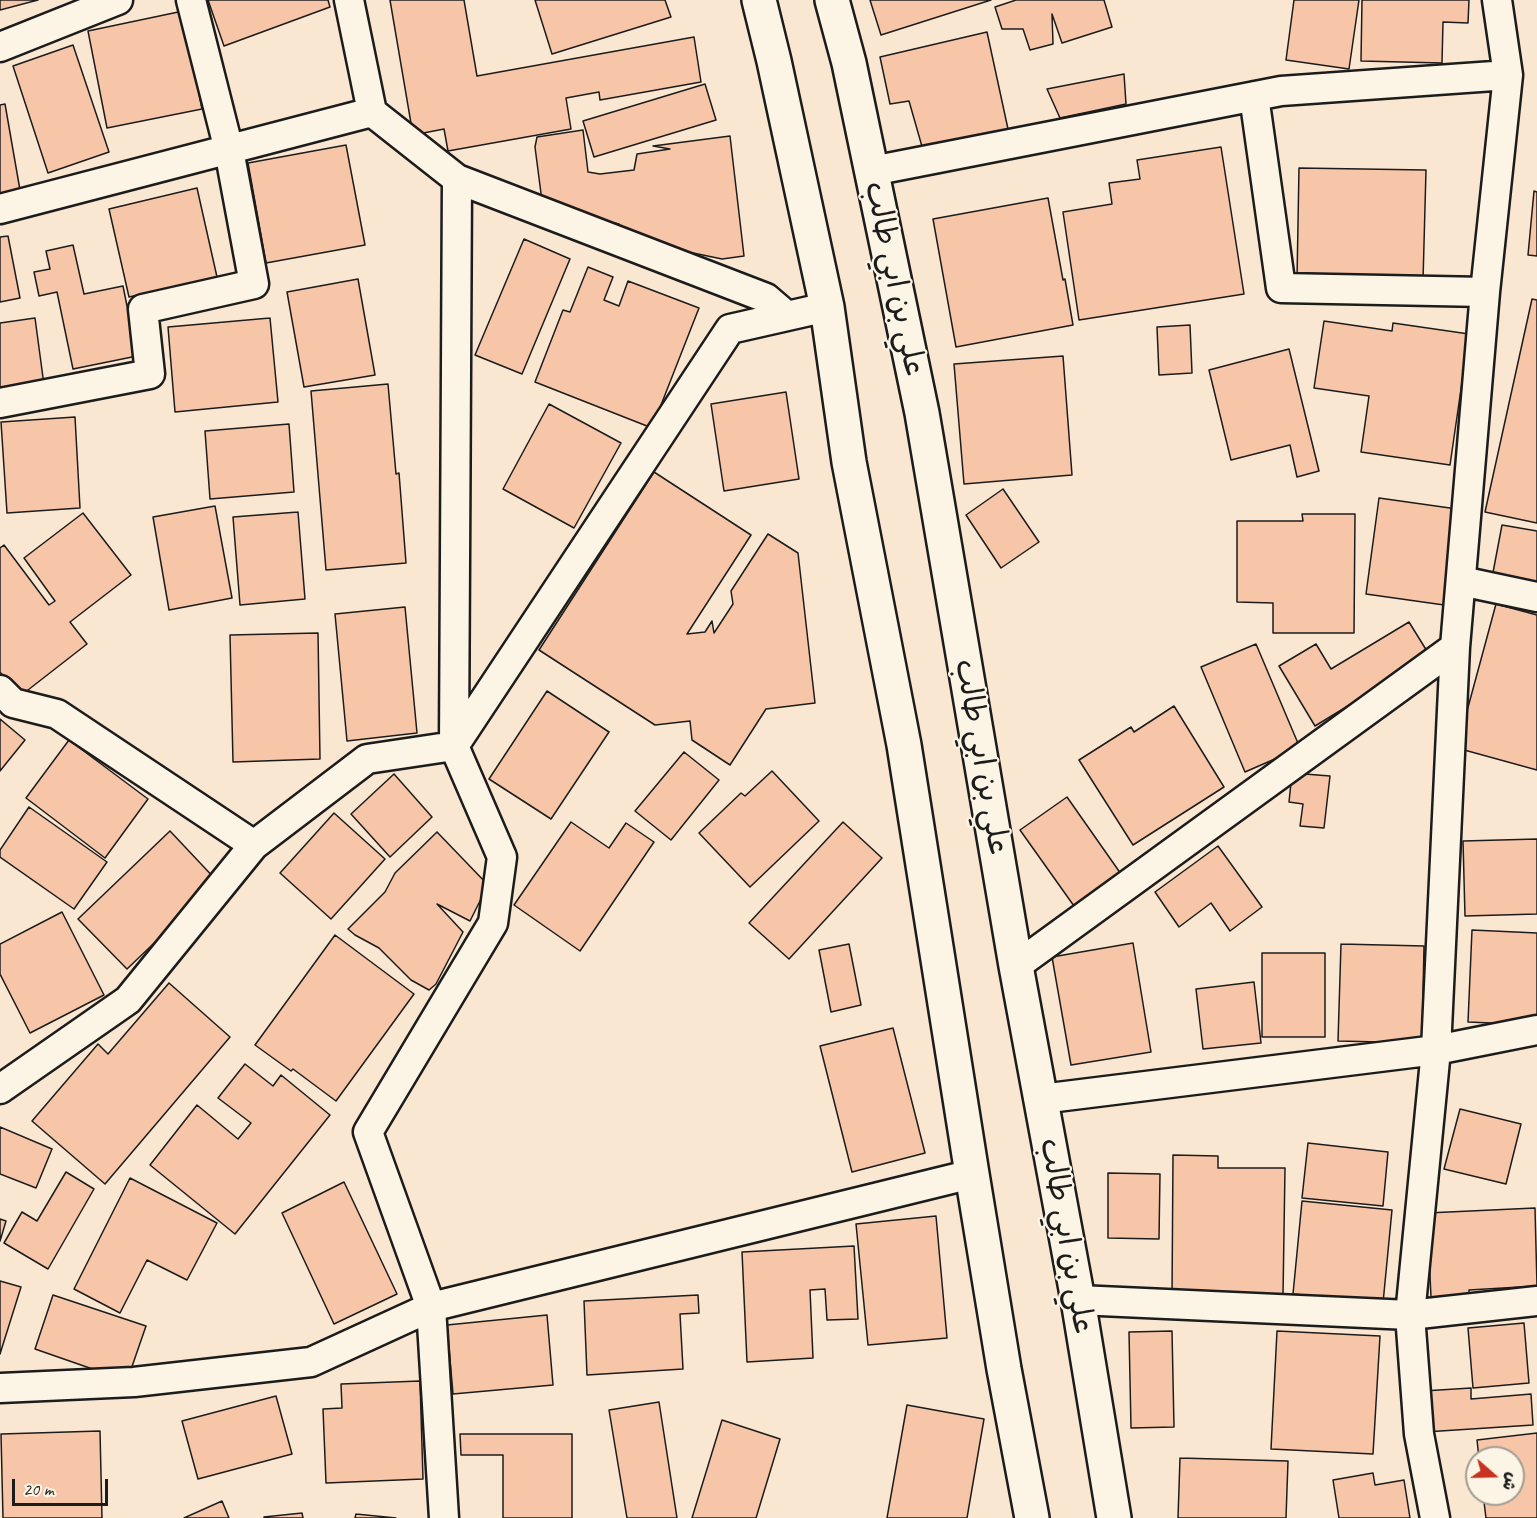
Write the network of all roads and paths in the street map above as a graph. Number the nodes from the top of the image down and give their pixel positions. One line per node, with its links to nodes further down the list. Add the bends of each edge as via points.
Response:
1 (118, 0): 7 (street)
2 (191, 0): 11 (street)
3 (349, 0): 10 (street)
4 (759, 0): 16 (main road)
5 (832, 0): 12 (main road, علي بن ابي طالب)
6 (1497, 0): 8 (street)
7 (0, 47)
8 (1508, 75): 9 (street); 15 (street)
9 (1254, 96): 12 (street); 15 (street, via 1281,288)
10 (372, 112): 11 (street); 13 (street)
11 (230, 150): 14 (street); 18 (street, via 254,284 143,309 150,374)
12 (872, 171): 25 (main road, علي بن ابي طالب, via 922,413)
13 (457, 178): 17 (street, via 766,298); 23 (street)
14 (0, 209)
15 (1485, 292): 19 (street)
16 (827, 307): 17 (street); 30 (main road, via 849,462 904,745)
17 (787, 316): 23 (street, via 729,329)
18 (0, 403)
19 (1461, 581): 20 (street); 21 (street)
20 (1537, 597)
21 (1455, 647): 25 (street); 27 (street)
22 (0, 690): 24 (street, via 13,703 57,714)
23 (454, 746): 24 (street, via 367,759); 33 (street, via 502,856 493,923 368,1132)
24 (254, 845): 28 (street, via 128,1000)
25 (1016, 966): 29 (main road, علي بن ابي طالب)
26 (1537, 1030): 27 (street)
27 (1436, 1050): 29 (street); 34 (street)
28 (0, 1089)
29 (1041, 1099): 31 (main road, علي بن ابي طالب)
30 (972, 1174): 33 (street); 37 (main road)
31 (1078, 1300): 34 (street); 38 (main road, علي بن ابي طالب)
32 (1537, 1302): 34 (street)
33 (431, 1307): 35 (street, via 311,1362 134,1382); 36 (street)
34 (1410, 1315): 39 (street, via 1419,1434)
35 (0, 1388)
36 (444, 1518)
37 (1032, 1518)
38 (1114, 1518)
39 (1435, 1518)

